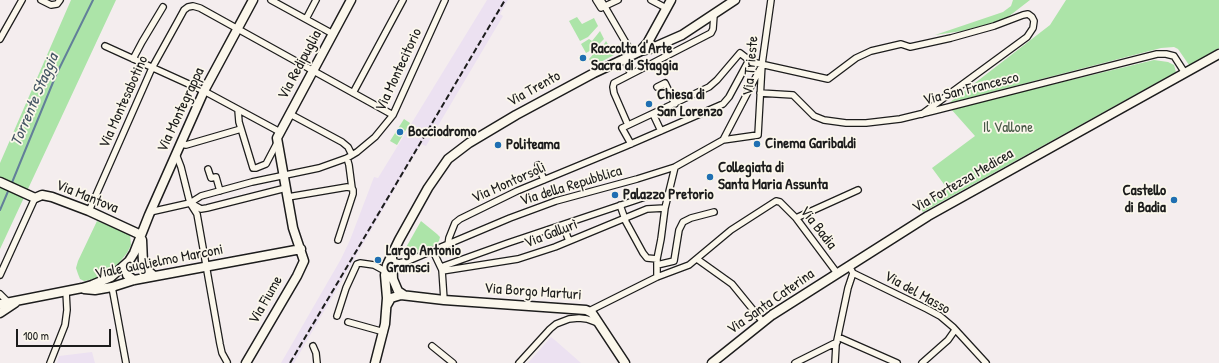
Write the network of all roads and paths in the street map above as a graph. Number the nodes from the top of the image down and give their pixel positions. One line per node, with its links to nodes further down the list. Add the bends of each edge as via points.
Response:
1 (22, 0): 25 (street)
2 (41, 0): 3 (street, via 51,5 57,4)
3 (60, 0)
4 (253, 0): 22 (main road, Via Montegrappa)
5 (271, 0): 21 (street)
6 (316, 0): 21 (street)
7 (351, 0): 23 (main road, Via Redipuglia)
8 (403, 0): 41 (street)
9 (445, 0): 48 (street, Via Montecitorio)
10 (596, 0): 18 (street, via 600,7)
11 (601, 0): 18 (street)
12 (618, 0): 18 (street)
13 (651, 0): 19 (street)
14 (671, 0): 19 (main road)
15 (735, 0): 20 (main road, Via Trento)
16 (771, 0): 34 (street, Via Trieste)
17 (163, 7): 32 (street)
18 (606, 7): 30 (street)
19 (666, 8): 24 (main road)
20 (714, 15): 26 (main road, Via Trento); 38 (street, via 711,33)
21 (306, 19): 23 (street)
22 (238, 29): 35 (street, Via Montesabotino, via 200,8 188,7); 36 (street); 40 (main road, Via Montegrappa)
23 (333, 34): 36 (main road, Via Redipuglia)
24 (653, 34): 26 (main road, via 654,41); 28 (main road)
25 (0, 39)
26 (659, 45): 28 (main road, Via Trento)
27 (106, 46): 32 (street)
28 (641, 51): 30 (main road, Via Trento)
29 (1219, 54): 37 (main road, Via Fortezza Medicea)
30 (632, 55): 31 (main road, Via Trento)
31 (624, 59): 38 (street); 88 (main road, Via Trento, via 516,115 455,153 434,178 397,242)
32 (133, 60): 35 (street)
33 (749, 60): 34 (street); 43 (street, via 740,53 711,85); 51 (street, Via Montorsoli, via 724,103)
34 (761, 66): 42 (street, Via Trieste); 47 (street, via 828,79 861,55 871,51 901,44 910,47 951,38 994,26 1023,14 1033,18 1033,28 1027,36); 54 (street)
35 (152, 68): 40 (street); 76 (street, Via Montesabotino)
36 (313, 71): 41 (street); 45 (main road, Via Redipuglia)
37 (1185, 73): 47 (street, Via San Francesco, via 1174,56 1154,54); 94 (main road, Via Fortezza Medicea, via 931,214)
38 (631, 74): 49 (street, via 615,82 613,87)
39 (658, 87): 43 (street, via 665,83)
40 (204, 91): 44 (street); 56 (main road, Via Montegrappa)
41 (353, 93): 48 (street)
42 (760, 93): 47 (street, Via San Francesco, via 793,95 817,117 839,122 871,123); 53 (street, Via Trieste)
43 (675, 104): 46 (street)
44 (238, 110): 50 (street); 52 (street)
45 (290, 114): 52 (main road, Via Redipuglia); 59 (street, via 342,142 348,148)
46 (653, 114): 49 (street); 51 (street)
47 (922, 114)
48 (393, 115): 59 (street, Via Montecitorio, via 375,137)
49 (628, 125): 57 (street, via 622,128)
50 (241, 130): 55 (street, via 252,167 266,164); 56 (street, via 189,144)
51 (661, 131): 57 (street, Via Montorsoli)
52 (280, 132): 55 (main road, Via Redipuglia)
53 (758, 135): 54 (street, Via della Repubblica)
54 (723, 140): 61 (street, Via della Repubblica)
55 (277, 143): 63 (main road)
56 (180, 144): 58 (main road, Via Montegrappa)
57 (631, 144): 64 (street, Via Montorsoli)
58 (176, 154): 73 (street); 77 (main road, Via Montegrappa)
59 (349, 156): 63 (street, Via Montecitorio, via 309,170); 66 (street)
60 (538, 165): 64 (street)
61 (675, 167): 75 (street); 85 (street, Via della Repubblica, via 554,202)
62 (208, 169): 68 (street, via 211,178 216,177)
63 (283, 175): 68 (street, Via Montecitorio); 69 (main road)
64 (544, 180): 85 (street, Via Montorsoli, via 458,220)
65 (0, 182): 71 (main road, Via Mantova)
66 (352, 188): 69 (street); 83 (street, via 353,194)
67 (858, 190): 80 (street)
68 (220, 191): 73 (street, Via Montecitorio, via 198,197)
69 (287, 192): 73 (street, via 204,208); 86 (main road, via 293,228)
70 (651, 196): 74 (street)
71 (35, 198): 76 (main road, Via Mantova, via 46,195); 97 (street)
72 (776, 201): 80 (street, Via Badia); 89 (street, Via Borgo Marturi, via 736,226)
73 (190, 203): 77 (street); 92 (street, via 197,214)
74 (620, 205): 79 (street); 81 (street)
75 (665, 208): 79 (street, Via Gallurì, via 649,208); 90 (street)
76 (89, 211): 82 (main road, Via Mantova)
77 (150, 212): 82 (main road, Via Montegrappa)
78 (714, 212): 90 (street, via 683,222 679,230 674,261)
79 (624, 218): 84 (street, Via Gallurì); 90 (street, via 645,256)
80 (796, 218): 96 (street, Via Badia)
81 (562, 225): 84 (street); 93 (street)
82 (142, 236): 91 (main road); 98 (main road, via 143,263)
83 (338, 240)
84 (569, 241): 93 (street, Via Gallurì, via 515,260)
85 (448, 245): 87 (street, Via della Repubblica)
86 (301, 249): 92 (main road, Viale Guglielmo Marconi); 124 (main road, Via Fiume, via 304,261 302,266)
87 (433, 251): 88 (street, Via della Repubblica, via 403,263 397,263); 93 (street)
88 (392, 258): 95 (main road, Via Trento); 105 (main road, via 392,275 399,293)
89 (697, 259): 99 (street, Via Borgo Marturi, via 685,267); 114 (street, via 732,284)
90 (657, 262): 99 (street)
91 (126, 264): 100 (main road, via 127,275); 102 (main road, via 108,279)
92 (206, 266): 98 (main road, Viale Guglielmo Marconi); 123 (street, via 221,348)
93 (441, 269): 107 (street)
94 (851, 269): 96 (main road, Via Santa Caterina); 116 (street, Via del Masso, via 931,311); 118 (street)
95 (385, 272): 109 (main road); 112 (street, via 374,265 358,263 347,285)
96 (837, 273): 114 (main road, Via Santa Caterina)
97 (0, 275)
98 (154, 276): 100 (main road, Viale Guglielmo Marconi)
99 (657, 277): 110 (street, Via Borgo Marturi)
100 (134, 280): 101 (main road, Viale Guglielmo Marconi)
101 (112, 287): 102 (main road, Viale Guglielmo Marconi, via 91,290); 122 (street)
102 (82, 288): 103 (main road, Viale Guglielmo Marconi)
103 (66, 291): 106 (main road, Viale Guglielmo Marconi); 121 (street, via 65,325)
104 (0, 294): 108 (street)
105 (404, 295): 107 (main road, Via Borgo Marturi); 109 (main road, via 394,296)
106 (21, 300): 108 (main road, Viale Guglielmo Marconi); 111 (main road)
107 (444, 300): 110 (main road, Via Borgo Marturi)
108 (4, 303)
109 (387, 305): 117 (main road)
110 (589, 311): 115 (main road)
111 (0, 313)
112 (337, 316)
113 (348, 322): 117 (street)
114 (763, 322): 130 (main road, Via Santa Caterina)
115 (598, 323): 128 (street, via 587,318 579,318 556,324); 129 (main road)
116 (955, 330): 134 (street, via 948,340); 135 (street, Via del Masso)
117 (384, 332): 126 (main road)
118 (838, 339): 131 (street); 132 (street); 133 (street)
119 (313, 346): 125 (street)
120 (432, 346): 127 (street)
121 (50, 363)
122 (126, 363)
123 (229, 363)
124 (246, 363)
125 (317, 363)
126 (375, 363)
127 (453, 363)
128 (519, 363)
129 (625, 363)
130 (712, 363)
131 (795, 363)
132 (835, 363)
133 (897, 363)
134 (922, 363)
135 (986, 363)

